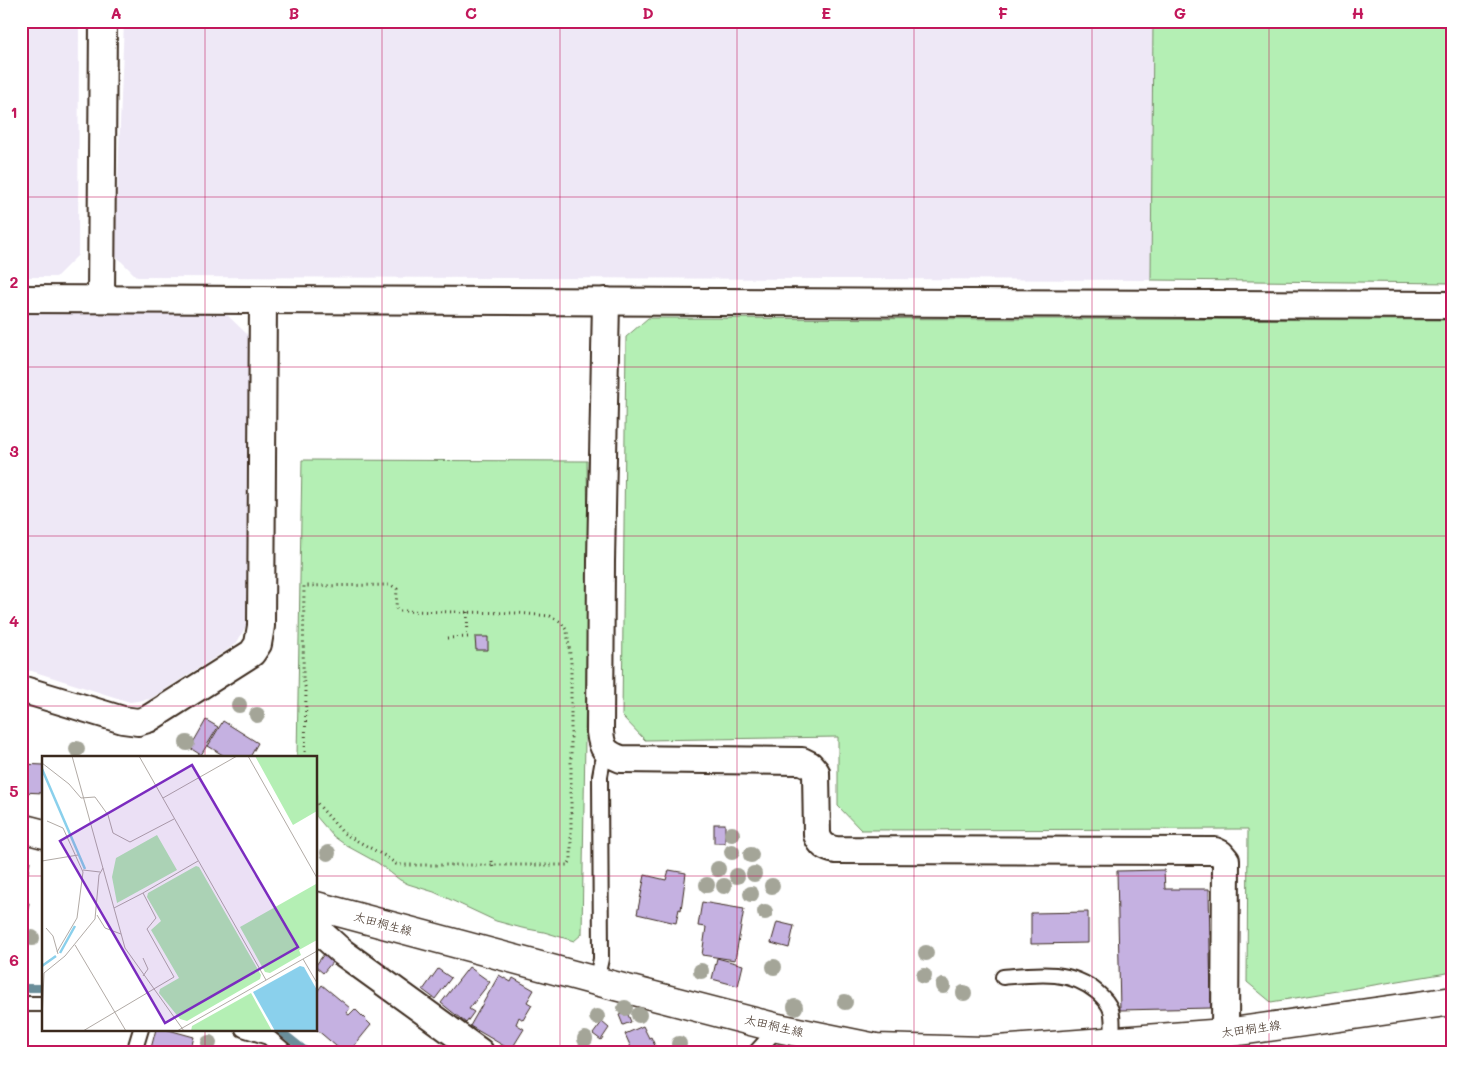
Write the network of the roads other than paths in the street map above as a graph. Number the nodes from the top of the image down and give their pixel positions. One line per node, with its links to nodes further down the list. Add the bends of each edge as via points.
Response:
1 (103, 21): 3 (street)
2 (21, 298): 3 (street)
3 (101, 299): 4 (street)
4 (263, 300): 5 (street); 7 (street, via 261,626 258,644 252,653 148,719 138,722)
5 (606, 301): 6 (street); 8 (street, via 600,732)
6 (1453, 305)
7 (21, 689)
8 (606, 753): 15 (lane, via 600,776 601,959); 22 (street, via 620,759 802,761 816,772 817,835 820,843 836,850 1215,851 1226,860)
9 (21, 828): 10 (main road)
10 (42, 833)
11 (318, 907): 15 (main road, 太田桐生線)
12 (318, 917): 13 (street)
13 (322, 945): 26 (street, via 342,952)
14 (1003, 977): 23 (lane, via 1051,974 1074,978 1109,1006)
15 (596, 981): 19 (main road, 太田桐生線)
16 (1453, 1001): 22 (main road, 太田桐生線)
17 (21, 1004): 18 (lane)
18 (42, 1004)
19 (778, 1028): 23 (main road, 太田桐生線, via 876,1048 984,1051); 27 (lane)
20 (141, 1030): 24 (lane)
21 (251, 1030): 25 (lane, via 268,1037)
22 (1225, 1038): 23 (main road, 太田桐生線)
23 (1112, 1041)
24 (134, 1052)
25 (286, 1052)
26 (480, 1052)
27 (756, 1052)

